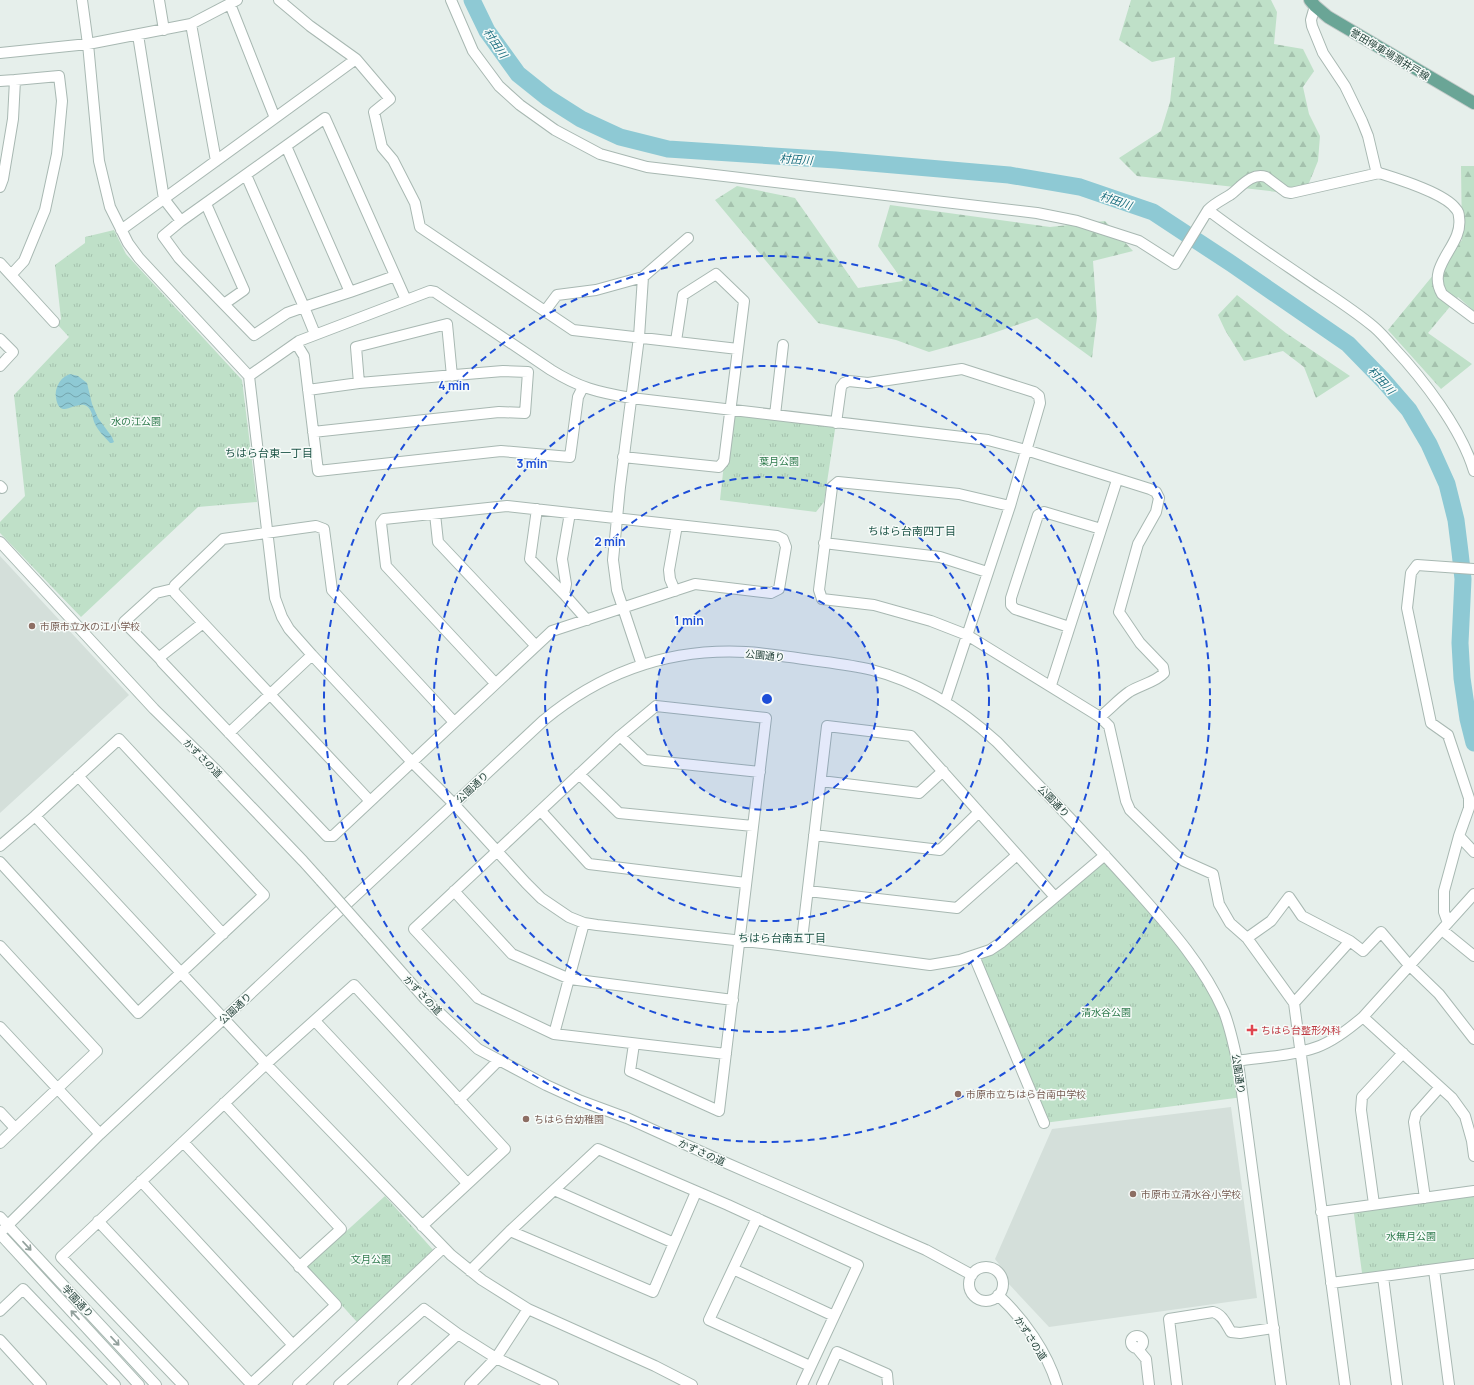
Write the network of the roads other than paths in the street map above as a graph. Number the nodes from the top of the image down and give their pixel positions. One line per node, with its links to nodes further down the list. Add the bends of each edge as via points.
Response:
1 (82, 0): 10 (street)
2 (159, 0): 8 (street)
3 (279, 0): 12 (street)
4 (451, 0): 24 (street, via 473,51 499,86 555,130 600,154 647,167 1037,213 1076,221 1139,241 1175,264)
5 (233, 2): 7 (street); 16 (street)
6 (1312, 3): 15 (main road, 誉田停車場潤井戸線, via 1328,17); 19 (street, via 1312,26 1323,53 1345,86 1362,121)
7 (191, 24): 8 (street); 18 (street)
8 (164, 30): 9 (street)
9 (138, 35): 10 (street); 22 (street)
10 (88, 44): 11 (street); 26 (street, via 99,161 110,207)
11 (0, 53)
12 (356, 59): 16 (street); 36 (street, via 390,99 374,112 382,147 393,160 415,203 420,227)
13 (15, 80): 14 (street); 21 (street, via 13,119); 29 (street, via 59,76 62,101 56,154 45,210 24,261)
14 (0, 81)
15 (1474, 103)
16 (275, 118): 18 (street)
17 (286, 146): 20 (street); 30 (street, via 325,118); 32 (street)
18 (216, 161): 22 (street)
19 (1379, 174): 24 (street, via 1292,193 1286,192 1266,177 1258,177 1214,203); 37 (street, via 1424,189 1450,203 1457,210 1460,219 1458,235 1441,264 1437,282 1442,294)
20 (246, 175): 23 (street); 35 (street)
21 (0, 187)
22 (164, 199): 25 (street); 26 (street)
23 (206, 204): 25 (street); 34 (street, via 244,290)
24 (1208, 210): 59 (street, via 1375,328 1438,402)
25 (181, 221): 34 (street, via 163,236 179,258)
26 (121, 230): 47 (street, via 139,258)
27 (688, 238): 31 (street)
28 (0, 264): 29 (street)
29 (11, 275): 38 (street)
30 (395, 276): 32 (street); 33 (street)
31 (643, 277): 36 (street, via 596,290 557,295); 40 (street)
32 (350, 292): 35 (street)
33 (406, 300): 39 (street); 50 (street, via 430,291 435,292 551,370)
34 (224, 304): 35 (street, via 254,335 287,313)
35 (304, 307): 39 (street)
36 (544, 311): 40 (street, via 573,330)
37 (1474, 318)
38 (54, 322)
39 (315, 334): 43 (street)
40 (638, 337): 42 (street); 52 (street)
41 (0, 338): 46 (street, via 13,352)
42 (676, 341): 45 (street); 45 (street, via 683,295 716,274 744,301)
43 (296, 343): 47 (street); 51 (street, via 304,356)
44 (783, 344): 54 (street)
45 (738, 349): 53 (street)
46 (0, 366)
47 (249, 376): 68 (street)
48 (452, 376): 49 (street); 49 (street, via 447,324 356,347); 56 (street, via 503,371 528,372 525,413 499,412)
49 (359, 383): 51 (street)
50 (583, 387): 52 (street); 56 (street, via 578,397 570,457 500,452 318,471)
51 (308, 390): 56 (street)
52 (631, 398): 53 (street); 58 (street)
53 (730, 409): 54 (street); 58 (street, via 724,462 719,467)
54 (775, 415): 55 (street)
55 (836, 423): 57 (street, via 988,440); 57 (street, via 844,382 868,383 962,370 1034,392 1039,396 1040,403)
56 (313, 432)
57 (1026, 450): 60 (street); 61 (street)
58 (624, 457): 65 (street)
59 (1474, 471)
60 (1116, 480): 67 (street); 89 (street, via 1156,492 1159,498 1156,512 1138,544 1119,612 1140,643 1163,667 1164,673 1160,678 1128,693)
61 (1010, 506): 70 (street, via 959,494 838,482 832,487); 72 (street)
62 (537, 509): 63 (street, via 507,506); 64 (street); 75 (street, via 530,559)
63 (435, 514): 81 (street, via 438,542); 85 (street, via 384,519 381,523 386,566)
64 (570, 514): 65 (street); 75 (street, via 562,559 566,584)
65 (616, 518): 66 (street); 76 (street, via 613,560 617,590)
66 (677, 525): 74 (street, via 669,570); 74 (street, via 777,536 783,539 786,546 780,589 776,592 695,584)
67 (1101, 529): 79 (street); 79 (street, via 1044,512 1038,515 1011,598 1011,605)
68 (267, 532): 73 (street, via 223,539); 82 (street, via 275,598 289,629); 90 (street, via 316,526 324,529 332,590)
69 (0, 542): 143 (street, かずさの道, bridge, via 154,709 321,881 425,999 478,1049)
70 (824, 544): 72 (street, via 940,557); 80 (street, via 819,590 822,598 874,605 931,621)
71 (1474, 569): 106 (street, via 1417,565 1410,573 1407,608 1431,723 1448,735 1469,798 1469,808)
72 (987, 572): 80 (street)
73 (173, 589): 78 (street); 83 (street, via 156,593 124,622)
74 (675, 591): 76 (street)
75 (564, 594): 77 (street)
76 (623, 608): 77 (street); 84 (street)
77 (586, 620): 81 (street, via 552,631)
78 (203, 623): 83 (street); 87 (street)
79 (1069, 627): 86 (street)
80 (967, 635): 86 (street); 88 (street)
81 (536, 646): 85 (street)
82 (312, 655): 87 (street); 93 (street)
83 (160, 659): 91 (street)
84 (642, 664): 88 (street, 公園通り, via 673,657 718,652 746,652 830,662 896,678); 100 (street, 公園通り, via 600,682 559,707)
85 (495, 684): 90 (street)
86 (1051, 685): 89 (street)
87 (270, 695): 91 (street); 99 (street)
88 (945, 702): 111 (street, 公園通り, via 997,742)
89 (1100, 717): 121 (street, via 1109,726 1130,810 1177,856 1213,874 1219,904 1230,923)
90 (454, 722): 93 (street)
91 (229, 733): 99 (street, via 327,836 333,836)
92 (620, 736): 95 (street, via 645,760); 95 (street, via 656,706 766,718); 96 (street)
93 (412, 762): 99 (street); 100 (street)
94 (943, 771): 98 (street, via 919,793); 98 (street, via 911,736 827,726); 102 (street)
95 (760, 772): 104 (street)
96 (579, 774): 101 (street); 104 (street, via 618,813)
97 (78, 776): 103 (street); 120 (street); 120 (street, via 119,738 264,895)
98 (821, 781): 105 (street)
99 (370, 801)
100 (454, 804): 108 (street); 134 (street, 公園通り)
101 (541, 810): 108 (street); 113 (street, via 589,864)
102 (979, 812): 105 (street, via 940,850); 110 (street)
103 (35, 816): 107 (street); 129 (street)
104 (753, 826): 113 (street)
105 (814, 835): 114 (street)
106 (1458, 836): 109 (street); 119 (street, via 1444,890)
107 (0, 846)
108 (496, 852): 115 (street); 118 (street, via 541,898 569,917)
109 (1474, 852)
110 (1017, 855): 114 (street, via 957,908); 116 (street)
111 (1105, 855): 116 (street); 144 (street, 公園通り, via 1168,926 1210,984 1224,1012)
112 (0, 862): 129 (street, via 138,1013)
113 (746, 883): 122 (street)
114 (808, 890): 125 (street)
115 (454, 891): 130 (street, via 512,954); 137 (street, via 414,929 478,998)
116 (1055, 897): 126 (street, via 1002,942)
117 (1473, 897): 119 (street)
118 (584, 922): 122 (street); 130 (street)
119 (1445, 926): 127 (street); 128 (street)
120 (223, 934): 129 (street)
121 (1247, 938): 123 (street, via 1271,921 1288,897 1302,916); 132 (street)
122 (740, 941): 125 (street); 131 (street)
123 (1350, 941): 128 (street, via 1362,950 1381,932); 132 (street)
124 (0, 946): 147 (street, via 97,1052)
125 (800, 948): 126 (street, via 930,965)
126 (974, 956): 151 (street)
127 (1474, 956)
128 (1409, 965): 133 (street); 138 (street, via 1439,994)
129 (181, 973): 134 (street)
130 (570, 979): 131 (street); 137 (street)
131 (733, 1000): 142 (street)
132 (1294, 1003): 140 (street)
133 (1363, 1017): 140 (street, via 1338,1037); 141 (street)
134 (223, 1018): 145 (street); 153 (street, 公園通り)
135 (315, 1021): 145 (street); 148 (street, via 354,986); 158 (street)
136 (0, 1027): 147 (street)
137 (554, 1034): 139 (street)
138 (1474, 1039)
139 (634, 1044): 142 (street); 142 (street, via 630,1071 718,1110)
140 (1299, 1052): 144 (street); 164 (street)
141 (1403, 1053): 146 (street); 163 (street, via 1362,1097 1361,1110)
142 (726, 1054)
143 (500, 1060): 148 (street); 179 (street, かずさの道, via 581,1101 627,1118 926,1250)
144 (1237, 1061): 186 (street, 公園通り)
145 (266, 1064): 149 (street); 169 (street)
146 (1440, 1087): 156 (street, via 1465,1116); 162 (street, via 1416,1114 1414,1122)
147 (57, 1088): 152 (street); 153 (street)
148 (459, 1100): 158 (street, via 505,1148)
149 (224, 1103): 154 (street); 175 (street, via 341,1229)
150 (0, 1112): 152 (street)
151 (1044, 1123)
152 (15, 1128): 155 (street)
153 (100, 1134): 168 (street, 公園通り)
154 (183, 1142): 157 (street); 175 (street)
155 (0, 1143)
156 (1474, 1156)
157 (141, 1181): 167 (street); 189 (street)
158 (467, 1184): 169 (street)
159 (554, 1190): 161 (street, via 598,1149); 170 (street); 172 (street)
160 (1474, 1191): 162 (street)
161 (696, 1192): 166 (street); 172 (street)
162 (1425, 1198): 163 (street)
163 (1374, 1204): 164 (street)
164 (1321, 1212): 181 (street)
165 (0, 1217): 168 (street, 学園通り)
166 (757, 1218): 176 (street); 185 (street, via 858,1265)
167 (98, 1221): 193 (street); 198 (street, via 61,1257)
168 (8, 1226): 171 (street, 公園通り); 197 (street, 学園通り, one-way to 197)
169 (422, 1226): 173 (street)
170 (510, 1231): 172 (street, via 653,1292); 178 (street)
171 (0, 1234): 196 (street, 学園通り, one-way to 171)
172 (674, 1243)
173 (443, 1248): 178 (street); 199 (street)
174 (1474, 1264): 177 (street)
175 (299, 1266): 189 (street, via 336,1305)
176 (733, 1269): 185 (street); 192 (street, via 709,1320)
177 (1434, 1270): 180 (street); 214 (street)
178 (470, 1272): 183 (street)
179 (972, 1275): 182 (street, via 970,1287 977,1298 989,1300); 182 (street, via 976,1270 986,1267 995,1270 1002,1280)
180 (1383, 1277): 181 (street); 213 (street)
181 (1331, 1283): 212 (street)
182 (998, 1295): 208 (street, かずさの道, via 1020,1318 1038,1344)
183 (528, 1309): 191 (street); 204 (street)
184 (0, 1311): 195 (street, via 23,1289)
185 (834, 1316): 192 (street)
186 (1274, 1328): 210 (street, via 1230,1332 1223,1319 1213,1312 1169,1319); 211 (street, 公園通り)
187 (458, 1334): 191 (street); 200 (street, via 424,1309); 201 (street)
188 (0, 1340): 194 (street)
189 (293, 1345): 193 (street)
190 (1136, 1348): 209 (street, via 1146,1359)
191 (496, 1358): 202 (street); 203 (street)
192 (810, 1366): 205 (street)
193 (250, 1384)
194 (41, 1385)
195 (115, 1385)
196 (139, 1385)
197 (156, 1385)
198 (183, 1385)
199 (298, 1385)
200 (339, 1385)
201 (403, 1385)
202 (470, 1385)
203 (554, 1385)
204 (692, 1385)
205 (802, 1385)
206 (822, 1385): 207 (street, via 837,1352 887,1374)
207 (888, 1385)
208 (1057, 1385)
209 (1149, 1385)
210 (1178, 1385)
211 (1281, 1385)
212 (1345, 1385)
213 (1397, 1385)
214 (1449, 1385)

